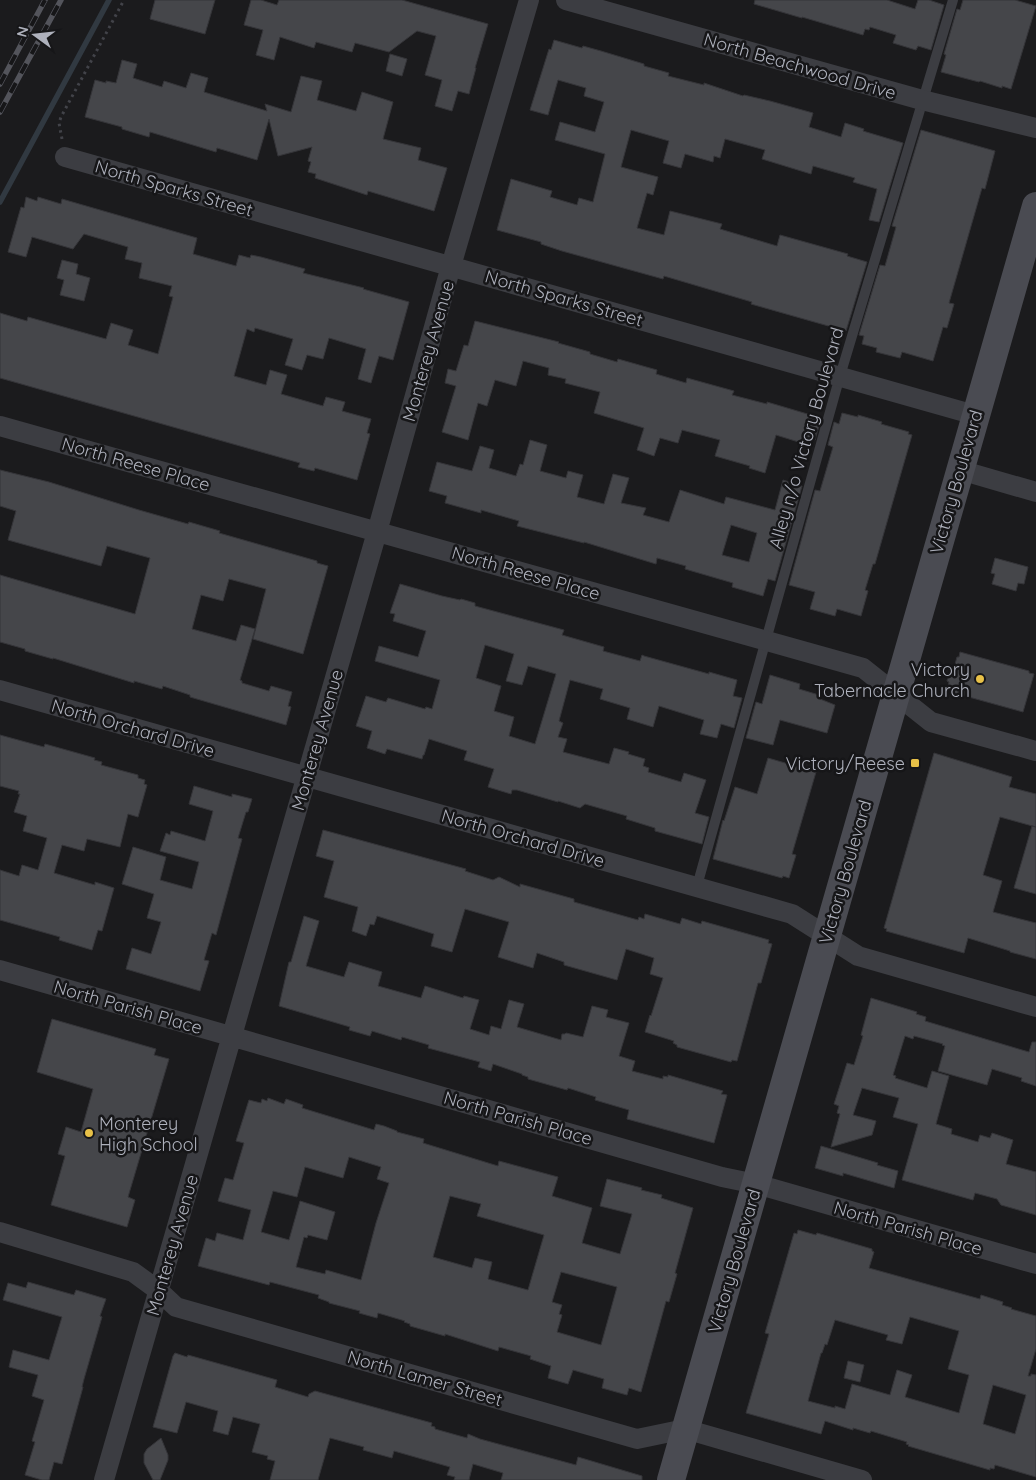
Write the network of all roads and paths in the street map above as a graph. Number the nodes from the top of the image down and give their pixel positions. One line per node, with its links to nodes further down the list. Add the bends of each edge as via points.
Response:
1 (124, 0): 7 (path, via 61,117 59,123)
2 (529, 0): 9 (street, Monterey Avenue)
3 (566, 0): 5 (street, North Beachwood Drive)
4 (953, 0): 5 (lane, Alley n/o Victory Boulevard)
5 (922, 100): 6 (street, North Beachwood Drive); 10 (lane, Alley n/o Victory Boulevard)
6 (1036, 128)
7 (65, 157): 9 (street, North Sparks Street)
8 (1034, 221): 11 (main road, Victory Boulevard)
9 (451, 266): 10 (street, North Sparks Street); 15 (street, Monterey Avenue)
10 (840, 376): 11 (street, North Sparks Street); 16 (lane, Alley n/o Victory Boulevard)
11 (975, 415): 13 (main road, Victory Boulevard)
12 (0, 426): 15 (street, North Reese Place)
13 (960, 470): 14 (street); 18 (main road, Victory Boulevard)
14 (1036, 492)
15 (377, 532): 16 (street, North Reese Place); 20 (street, Monterey Avenue)
16 (766, 640): 18 (street, North Reese Place, via 863,668); 21 (lane, Alley n/o Victory Boulevard)
17 (0, 690): 20 (street, North Orchard Drive)
18 (896, 694): 19 (street, North Reese Place, via 931,722); 22 (main road, Victory Boulevard)
19 (1036, 751)
20 (306, 777): 21 (street, North Orchard Drive); 25 (street, Monterey Avenue)
21 (696, 886): 22 (street, North Orchard Drive, via 792,914)
22 (826, 936): 24 (street, North Orchard Drive, via 858,956); 26 (main road, Victory Boulevard)
23 (0, 970): 25 (street, North Parish Place)
24 (1036, 1007)
25 (231, 1036): 26 (street, North Parish Place); 29 (street, Monterey Avenue)
26 (756, 1184): 28 (street, North Parish Place); 30 (main road, Victory Boulevard)
27 (0, 1232): 29 (street, North Lamer Street, via 133,1272)
28 (1036, 1264)
29 (159, 1291): 30 (street, North Lamer Street, via 183,1309 637,1439); 31 (street, Monterey Avenue)
30 (685, 1429): 32 (main road, Victory Boulevard); 33 (street, North Lamer Street)
31 (104, 1480)
32 (671, 1480)
33 (862, 1480)

